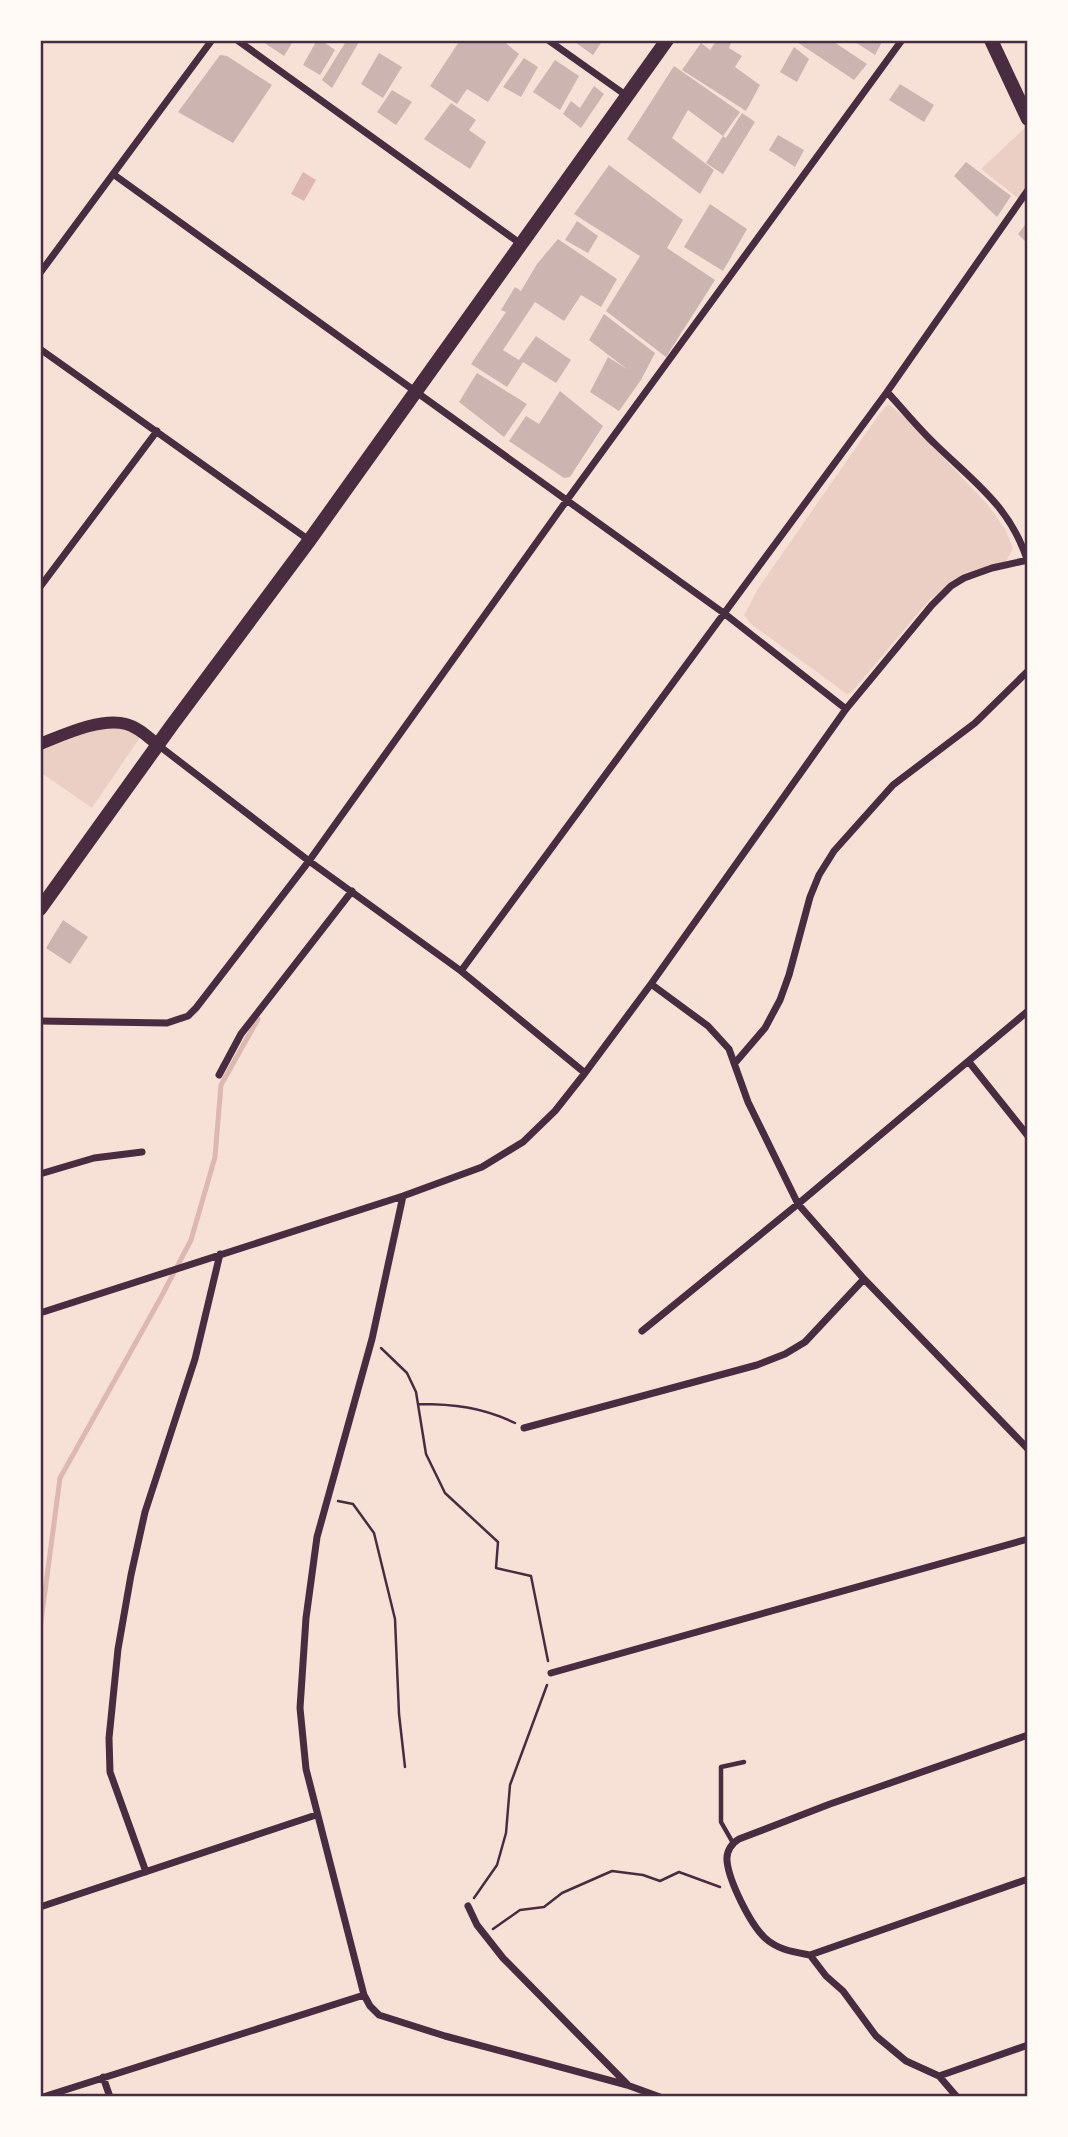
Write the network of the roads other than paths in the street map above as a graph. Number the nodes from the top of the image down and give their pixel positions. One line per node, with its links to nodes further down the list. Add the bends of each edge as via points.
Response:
1 (212, 40): 9 (street)
2 (237, 40): 11 (street)
3 (548, 40): 7 (street)
4 (667, 40): 7 (main road)
5 (902, 40): 17 (street)
6 (991, 40): 8 (main road)
7 (628, 96): 11 (main road)
8 (1028, 119)
9 (113, 174): 12 (street); 14 (street)
10 (1028, 190): 15 (street)
11 (521, 244): 14 (main road)
12 (40, 273)
13 (40, 349): 16 (street)
14 (414, 392): 17 (street); 18 (main road)
15 (887, 392): 19 (street, via 1000,508 1016,530); 21 (street)
16 (157, 431): 18 (street); 20 (street)
17 (567, 500): 21 (street); 26 (street)
18 (309, 541): 25 (main road)
19 (1028, 561): 23 (street, via 978,572 951,586)
20 (40, 587)
21 (725, 614): 23 (street); 29 (street)
22 (1028, 671): 34 (street, via 975,723 893,785 834,851 810,897 780,1000 765,1028)
23 (846, 709): 30 (street)
24 (40, 744): 25 (street, via 71,732 123,723)
25 (158, 745): 26 (street); 28 (main road)
26 (309, 861): 27 (street); 32 (street, via 188,1016 167,1023)
27 (355, 893): 29 (street); 36 (street, via 241,1034)
28 (40, 909)
29 (461, 971): 35 (street)
30 (651, 984): 34 (street, via 719,1036); 35 (street)
31 (1028, 1011): 33 (street)
32 (40, 1021)
33 (969, 1062): 37 (street); 41 (street)
34 (735, 1063): 41 (street, via 748,1102)
35 (585, 1073): 40 (street, via 523,1142 482,1167)
36 (219, 1075)
37 (1028, 1136)
38 (142, 1152): 39 (street, via 94,1157)
39 (40, 1174)
40 (403, 1196): 42 (street); 52 (street, via 372,1339 317,1537 300,1708)
41 (798, 1204): 43 (street); 45 (street)
42 (220, 1254): 44 (street); 54 (street, via 195,1359 145,1512 118,1649 110,1772)
43 (864, 1279): 46 (street, via 805,1342 785,1354); 47 (street)
44 (40, 1313)
45 (642, 1331)
46 (524, 1427)
47 (1028, 1450)
48 (1028, 1539): 49 (street)
49 (551, 1673)
50 (1028, 1735): 53 (street)
51 (744, 1762): 53 (lane, via 721,1767 721,1822)
52 (316, 1815): 54 (street); 59 (street)
53 (733, 1843): 58 (street, via 726,1860 754,1924 765,1938 785,1950)
54 (146, 1872): 57 (street)
55 (1028, 1879): 58 (street)
56 (468, 1906): 63 (street, via 477,1926 503,1958)
57 (40, 1907)
58 (810, 1955): 61 (street, via 876,2036 906,2061)
59 (364, 1995): 62 (street); 63 (street, via 379,2015)
60 (1028, 2045): 61 (street)
61 (939, 2076): 67 (street)
62 (103, 2077): 64 (street); 65 (street)
63 (627, 2085): 66 (street)
64 (43, 2097)
65 (110, 2097)
66 (660, 2097)
67 (957, 2097)

